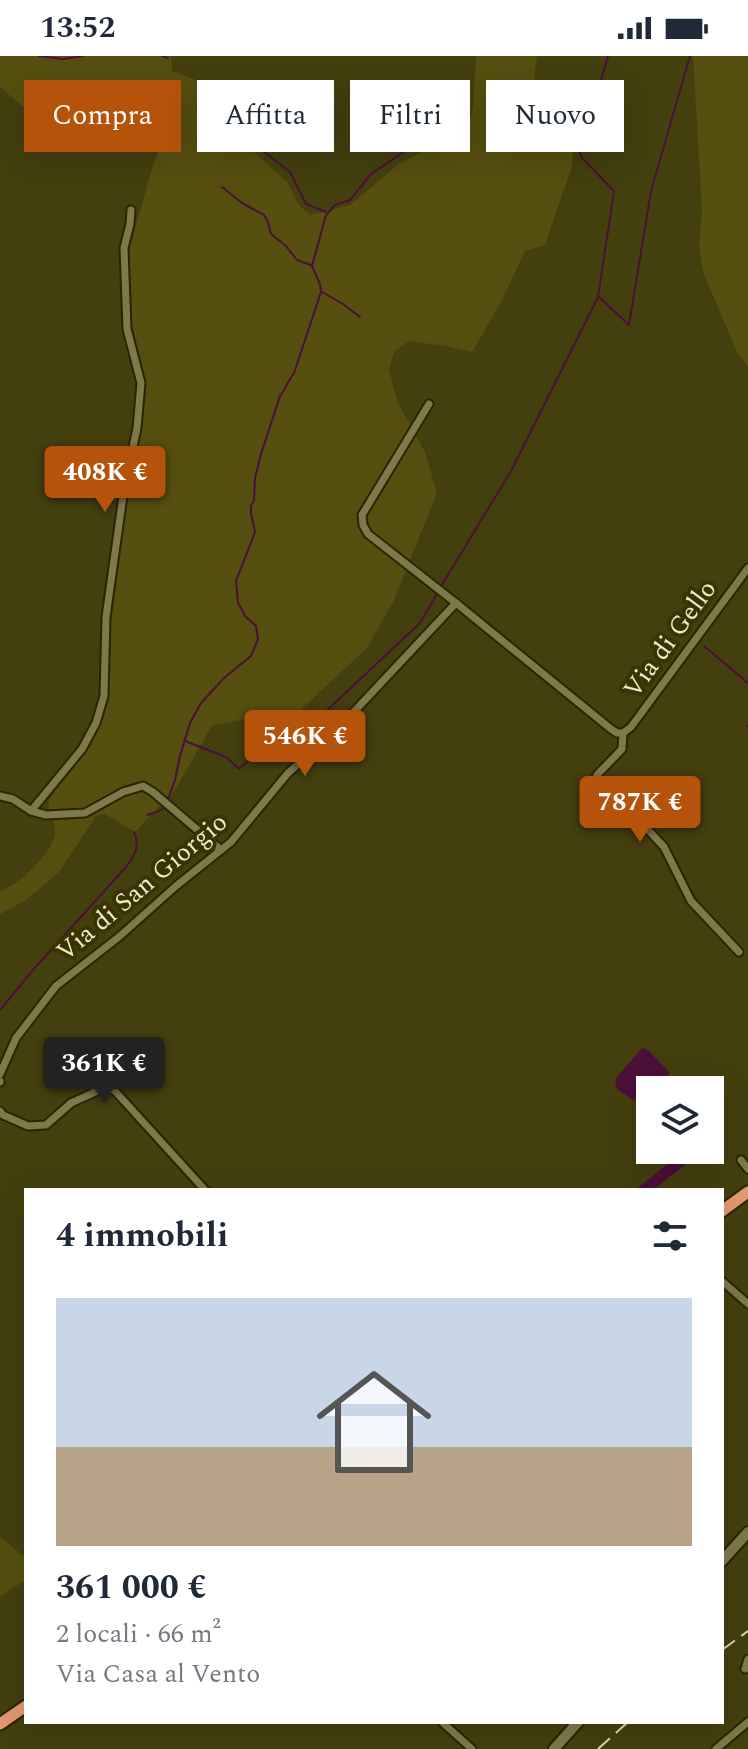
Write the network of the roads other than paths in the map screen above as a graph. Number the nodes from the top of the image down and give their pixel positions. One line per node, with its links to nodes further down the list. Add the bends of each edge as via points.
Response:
1 (131, 210): 7 (street, via 124,248 127,329 141,383 106,617 104,696 82,749)
2 (429, 404): 4 (street, via 362,515 363,525)
3 (748, 568): 5 (street, Via di Gello)
4 (456, 603): 5 (street); 8 (street, Via di San Giorgio, via 335,732 294,767)
5 (623, 733): 9 (street, Via di Gello, via 621,751 594,783 629,809 661,844 691,901)
6 (0, 796): 7 (street)
7 (31, 811): 8 (street, via 85,813 143,786)
8 (221, 850): 10 (street, Via di San Giorgio, via 56,986 16,1038)
9 (739, 952)
10 (0, 1074)
11 (0, 1111): 15 (street, via 28,1126 46,1125 71,1103 106,1087)
12 (741, 1160): 13 (street)
13 (748, 1169)
14 (748, 1183): 17 (highway)
15 (203, 1188)
16 (748, 1192): 18 (highway)
17 (724, 1201)
18 (724, 1210)
19 (724, 1283): 20 (street)
20 (748, 1304)
21 (748, 1532): 22 (main road)
22 (724, 1559)
23 (748, 1659): 24 (street)
24 (745, 1669)
25 (24, 1707): 27 (highway)
26 (24, 1716): 31 (highway)
27 (0, 1724)
28 (444, 1724): 32 (street)
29 (576, 1724): 33 (main road)
30 (747, 1726): 34 (street)
31 (0, 1733)
32 (472, 1749)
33 (554, 1749)
34 (716, 1749)

